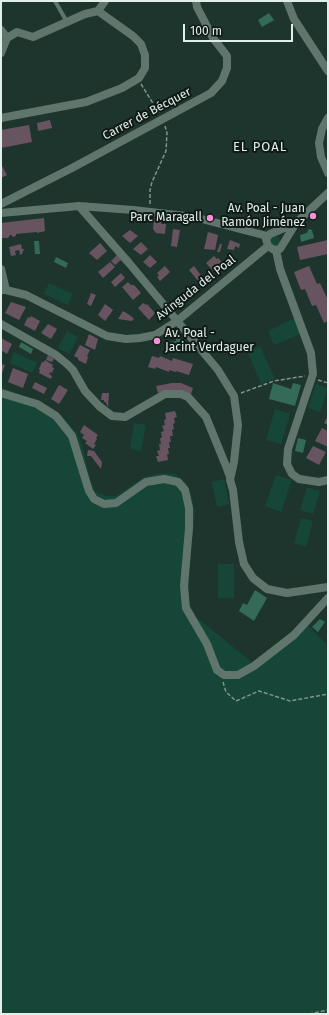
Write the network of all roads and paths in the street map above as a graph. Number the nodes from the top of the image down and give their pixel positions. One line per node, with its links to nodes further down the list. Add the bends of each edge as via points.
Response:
1 (55, 1): 6 (lane)
2 (105, 1): 5 (street)
3 (196, 1): 14 (street, Carrer de Bécquer, via 213,38 227,56 227,68 222,81 211,93)
4 (287, 1): 10 (street, via 294,19)
5 (98, 11): 6 (street); 11 (street, via 141,44 145,55 145,68)
6 (67, 22): 8 (street, via 33,36 17,32)
7 (1, 30): 8 (street)
8 (7, 38): 9 (street)
9 (1, 53)
10 (328, 71)
11 (137, 79): 12 (street, via 122,88 86,102); 14 (path)
12 (1, 118)
13 (328, 118): 15 (street, via 319,143)
14 (163, 119): 17 (street, Carrer de Bécquer); 19 (path, via 167,133 166,151 150,190)
15 (328, 174)
16 (328, 193): 21 (street)
17 (1, 204)
18 (79, 206): 19 (street); 20 (street); 29 (street)
19 (151, 212): 23 (street, via 194,217)
20 (1, 213)
21 (296, 223): 22 (street); 24 (street)
22 (276, 232): 23 (street); 24 (street, via 284,238)
23 (267, 236): 25 (street)
24 (284, 243): 26 (street)
25 (268, 246): 26 (street, via 271,250); 29 (street, Avinguda del Poal)
26 (276, 250): 31 (street, via 280,269 311,353)
27 (1, 269): 28 (street)
28 (4, 290): 29 (street, Avinguda del Poal, via 26,295 107,336 140,338 154,335)
29 (177, 321): 33 (street, via 218,370)
30 (1, 324): 34 (street, via 67,364 85,391 112,416 125,416 165,394 188,397 206,417)
31 (311, 378): 33 (path, via 306,376 274,381); 35 (street, via 288,449 287,464 292,474 299,479 319,482)
32 (1, 393): 38 (street, via 37,404 56,416 72,436 89,491 94,499 104,504 116,503 146,482 164,479 178,482 185,490 189,508 184,586 186,608 207,644)
33 (234, 396): 34 (street, via 238,425)
34 (230, 480): 36 (street, via 244,564 253,578 267,589 288,593)
35 (328, 480)
36 (328, 587)
37 (328, 598): 38 (street, via 294,635 254,666 238,675 224,675)
38 (219, 672): 39 (path, via 226,692 236,701 259,691 290,701)
39 (328, 694)
40 (328, 1010): 41 (path)
41 (309, 1014)

